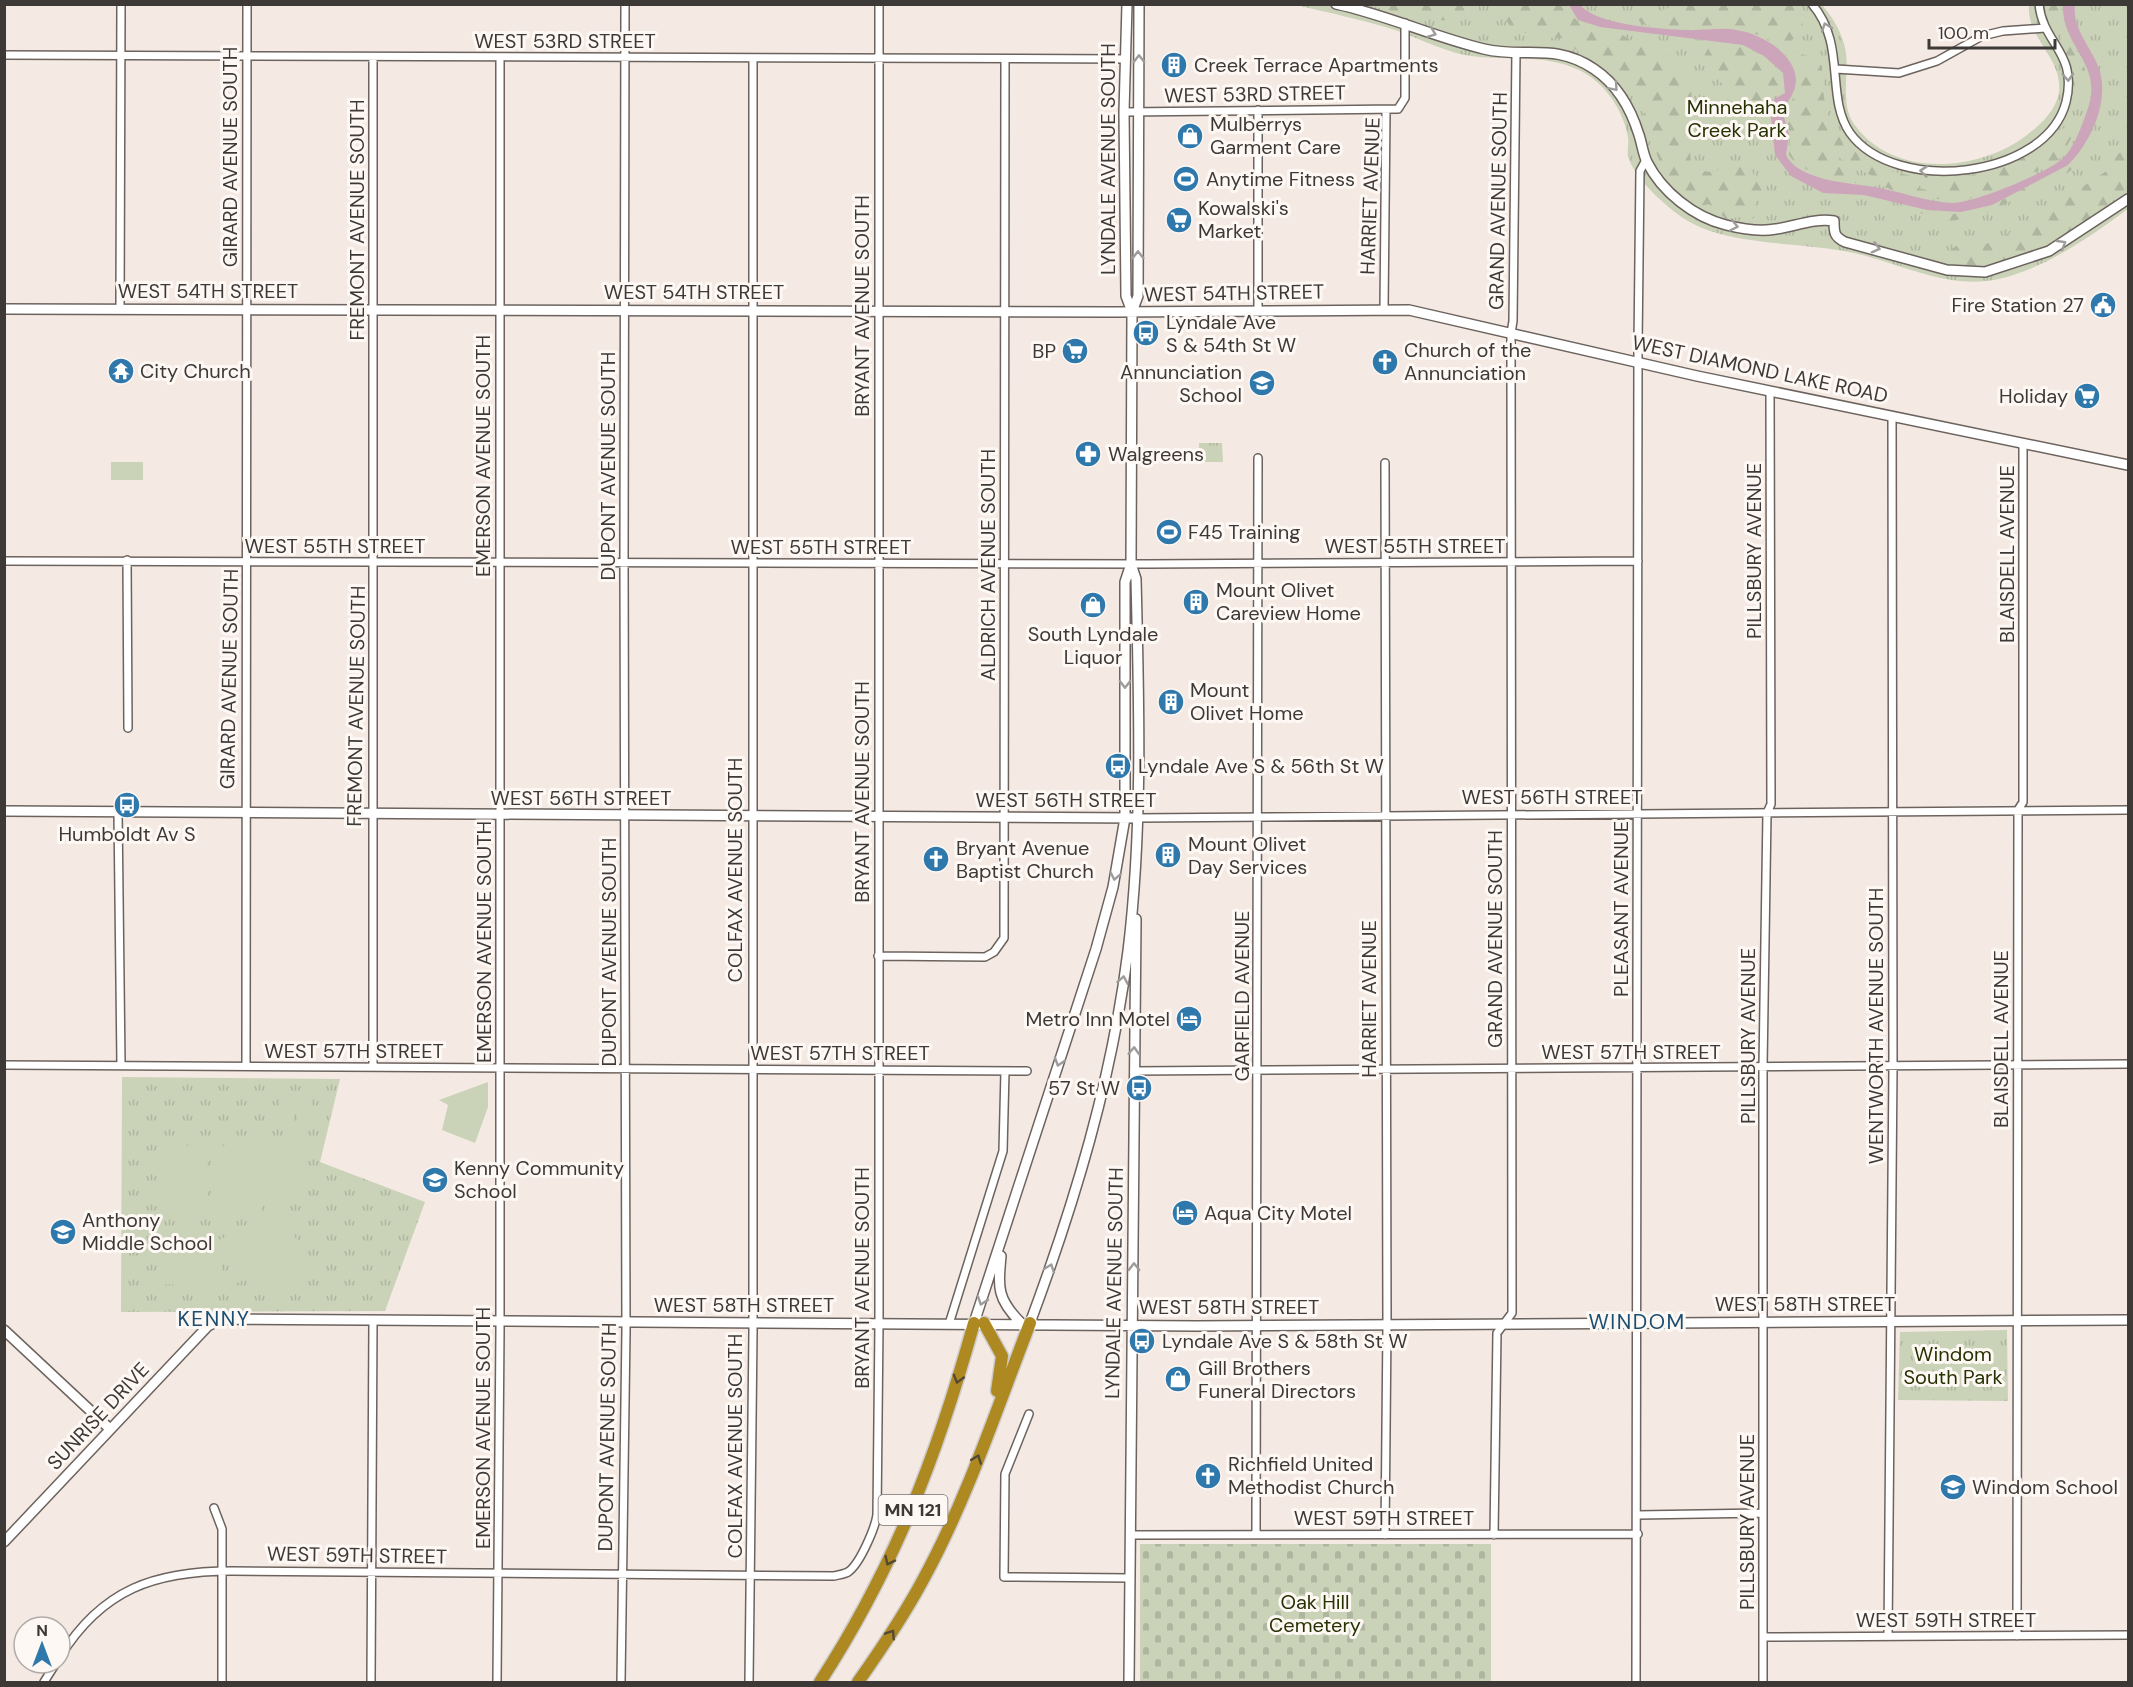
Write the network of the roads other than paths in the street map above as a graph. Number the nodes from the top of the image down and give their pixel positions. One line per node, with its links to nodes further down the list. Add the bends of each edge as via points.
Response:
1 (121, 4): 14 (street)
2 (247, 4): 15 (street, GIRARD AVENUE SOUTH)
3 (626, 4): 18 (street, DUPONT AVENUE SOUTH)
4 (879, 4): 20 (street, BRYANT AVENUE SOUTH)
5 (1126, 4): 22 (street, LYNDALE AVENUE SOUTH)
6 (1139, 4): 27 (street, LYNDALE AVENUE SOUTH, one-way to 6)
7 (1336, 4): 10 (street)
8 (1812, 4): 23 (street, one-way to 8, via 1823,18)
9 (2040, 4): 11 (street)
10 (1405, 23): 12 (street, one-way to 12, via 1487,50); 25 (street, HARRIET AVENUE, via 1405,101 1398,109)
11 (2045, 28): 23 (street, via 1982,36 1938,61 1899,74); 23 (street, one-way to 23, via 2060,49 2068,72 2060,118 2035,143 1976,168 1915,170 1865,149 1848,131 1839,108)
12 (1516, 52): 28 (street, one-way to 28, via 1536,51 1576,59 1610,82 1633,117); 42 (street, GRAND AVENUE SOUTH)
13 (4, 55): 14 (street, WEST 53RD STREET)
14 (121, 56): 15 (street, WEST 53RD STREET); 31 (street)
15 (247, 57): 16 (street, WEST 53RD STREET); 32 (street, GIRARD AVENUE SOUTH)
16 (374, 57): 17 (street, WEST 53RD STREET); 34 (street, FREMONT AVENUE SOUTH)
17 (500, 57): 18 (street, WEST 53RD STREET); 35 (street, EMERSON AVENUE SOUTH)
18 (625, 58): 19 (street, WEST 53RD STREET); 36 (street, DUPONT AVENUE SOUTH)
19 (753, 58): 20 (street, WEST 53RD STREET); 38 (street, COLFAX AVENUE SOUTH)
20 (880, 59): 21 (street, WEST 53RD STREET); 39 (street, BRYANT AVENUE SOUTH)
21 (1005, 59): 22 (street, WEST 53RD STREET); 40 (street, ALDRICH AVENUE SOUTH)
22 (1126, 59): 26 (street, LYNDALE AVENUE SOUTH)
23 (1836, 69)
24 (1258, 110): 25 (street, WEST 53RD STREET); 27 (street, WEST 53RD STREET); 37 (street)
25 (1386, 110): 33 (street, HARRIET AVENUE)
26 (1124, 112): 27 (street, WEST 53RD STREET); 41 (street, LYNDALE AVENUE SOUTH, via 1126,296)
27 (1138, 112): 41 (street, LYNDALE AVENUE SOUTH, one-way to 27, via 1138,296)
28 (1646, 160): 29 (street, one-way to 29, via 1662,184 1683,204 1715,221 1749,230 1773,230 1823,219 1834,221 1834,233 1845,242 1967,272 2004,267 2049,251); 43 (street, PLEASANT AVENUE, via 1640,175)
29 (2128, 199)
30 (4, 309): 31 (street, WEST 54TH STREET)
31 (120, 309): 32 (street, WEST 54TH STREET)
32 (245, 309): 34 (street, WEST 54TH STREET); 53 (street, GIRARD AVENUE SOUTH)
33 (1384, 309): 37 (street, WEST 54TH STREET); 42 (street, WEST DIAMOND LAKE ROAD, via 1420,312)
34 (373, 310): 35 (street, WEST 54TH STREET); 54 (street, FREMONT AVENUE SOUTH)
35 (498, 310): 36 (street, WEST 54TH STREET); 55 (street, EMERSON AVENUE SOUTH)
36 (624, 310): 38 (street, WEST 54TH STREET); 57 (street, DUPONT AVENUE SOUTH)
37 (1258, 310): 41 (street, WEST 54TH STREET)
38 (751, 311): 39 (street, WEST 54TH STREET); 58 (street, COLFAX AVENUE SOUTH)
39 (879, 311): 40 (street, WEST 54TH STREET); 60 (street, BRYANT AVENUE SOUTH)
40 (1005, 311): 41 (street, WEST 54TH STREET); 61 (street, ALDRICH AVENUE SOUTH)
41 (1132, 312): 62 (street, LYNDALE AVENUE SOUTH)
42 (1511, 333): 43 (street, WEST DIAMOND LAKE ROAD); 56 (street, GRAND AVENUE SOUTH)
43 (1638, 361): 44 (street, WEST DIAMOND LAKE ROAD); 52 (street, PLEASANT AVENUE)
44 (1770, 391): 45 (street, WEST DIAMOND LAKE ROAD); 71 (street, PILLSBURY AVENUE, via 1771,804)
45 (1892, 416): 46 (street, WEST DIAMOND LAKE ROAD); 69 (street, WENTWORTH AVENUE SOUTH)
46 (2023, 443): 49 (street, WEST DIAMOND LAKE ROAD); 65 (street, BLAISDELL AVENUE, via 2023,801)
47 (1258, 458): 63 (street, GARFIELD AVENUE)
48 (1385, 463): 59 (street, HARRIET AVENUE)
49 (2128, 465)
50 (127, 560): 51 (street, WEST 55TH STREET); 53 (street, WEST 55TH STREET); 64 (street)
51 (4, 561)
52 (1638, 561): 56 (street, WEST 55TH STREET); 72 (street, PLEASANT AVENUE)
53 (247, 562): 54 (street, WEST 55TH STREET); 70 (street, GIRARD AVENUE SOUTH)
54 (374, 562): 55 (street, WEST 55TH STREET); 73 (street, FREMONT AVENUE SOUTH)
55 (500, 562): 57 (street, WEST 55TH STREET); 75 (street, EMERSON AVENUE SOUTH)
56 (1512, 562): 59 (street, WEST 55TH STREET); 74 (street, GRAND AVENUE SOUTH)
57 (624, 563): 58 (street, WEST 55TH STREET); 78 (street, DUPONT AVENUE SOUTH)
58 (754, 563): 60 (street, WEST 55TH STREET); 76 (street, COLFAX AVENUE SOUTH)
59 (1385, 563): 63 (street, WEST 55TH STREET); 77 (street, HARRIET AVENUE)
60 (879, 564): 61 (street, WEST 55TH STREET); 79 (street, BRYANT AVENUE SOUTH)
61 (1005, 564): 62 (street, WEST 55TH STREET); 81 (street, ALDRICH AVENUE SOUTH)
62 (1131, 564): 63 (street, WEST 55TH STREET); 82 (street, LYNDALE AVENUE SOUTH, one-way to 82, via 1125,582); 83 (street, LYNDALE AVENUE SOUTH, via 1136,579)
63 (1258, 564): 80 (street, GARFIELD AVENUE)
64 (128, 728)
65 (2018, 810): 66 (street, WEST 56TH STREET); 69 (street, WEST 56TH STREET); 90 (street, BLAISDELL AVENUE)
66 (2128, 810)
67 (4, 811): 68 (street, WEST 56TH STREET)
68 (118, 812): 70 (street, WEST 56TH STREET); 88 (street)
69 (1893, 812): 71 (street, WEST 56TH STREET); 93 (street, WENTWORTH AVENUE SOUTH)
70 (244, 813): 73 (street, WEST 56TH STREET); 89 (street, GIRARD AVENUE SOUTH)
71 (1767, 813): 72 (street, WEST 56TH STREET); 92 (street, PILLSBURY AVENUE)
72 (1637, 814): 74 (street, WEST 56TH STREET); 95 (street, PLEASANT AVENUE)
73 (372, 815): 75 (street, WEST 56TH STREET); 91 (street, FREMONT AVENUE SOUTH)
74 (1511, 815): 77 (street, WEST 56TH STREET); 99 (street, GRAND AVENUE SOUTH)
75 (500, 816): 78 (street, WEST 56TH STREET); 94 (street, EMERSON AVENUE SOUTH)
76 (751, 816): 78 (street, WEST 56TH STREET); 79 (street, WEST 56TH STREET); 97 (street, COLFAX AVENUE SOUTH)
77 (1384, 816): 80 (street, WEST 56TH STREET); 98 (street, HARRIET AVENUE)
78 (626, 817): 96 (street, DUPONT AVENUE SOUTH)
79 (878, 817): 81 (street, WEST 56TH STREET); 85 (street, BRYANT AVENUE SOUTH)
80 (1257, 817): 83 (street, WEST 56TH STREET); 104 (street, GARFIELD AVENUE)
81 (1004, 818): 82 (street, WEST 56TH STREET); 85 (street, ALDRICH AVENUE SOUTH, via 1004,938 993,952 985,957)
82 (1125, 818): 83 (street, WEST 56TH STREET); 105 (street, LYNDALE AVENUE SOUTH, one-way to 105, via 1100,933)
83 (1137, 818): 84 (street, LYNDALE AVENUE SOUTH)
84 (1133, 883): 103 (street, LYNDALE AVENUE SOUTH, one-way to 84, via 1137,952); 116 (street, one-way to 84, via 1067,1219 1098,1109 1125,970)
85 (878, 956): 100 (street, BRYANT AVENUE SOUTH)
86 (2128, 1064): 90 (street, WEST 57TH STREET)
87 (4, 1065): 88 (street, WEST 57TH STREET)
88 (121, 1065): 89 (street, WEST 57TH STREET)
89 (246, 1066): 91 (street, WEST 57TH STREET)
90 (2018, 1066): 93 (street, WEST 57TH STREET); 107 (street, BLAISDELL AVENUE)
91 (373, 1067): 94 (street, WEST 57TH STREET)
92 (1763, 1067): 93 (street, WEST 57TH STREET); 95 (street, WEST 57TH STREET); 113 (street, PILLSBURY AVENUE)
93 (1893, 1067): 110 (street, WENTWORTH AVENUE SOUTH)
94 (500, 1068): 96 (street, WEST 57TH STREET); 111 (street, EMERSON AVENUE SOUTH)
95 (1638, 1068): 99 (street, WEST 57TH STREET); 112 (street, PLEASANT AVENUE)
96 (626, 1069): 97 (street, WEST 57TH STREET); 114 (street, DUPONT AVENUE SOUTH)
97 (753, 1070): 100 (street, WEST 57TH STREET); 117 (street, COLFAX AVENUE SOUTH)
98 (1386, 1070): 99 (street, WEST 57TH STREET); 104 (street, WEST 57TH STREET); 123 (street, HARRIET AVENUE)
99 (1512, 1070): 120 (street, GRAND AVENUE SOUTH, via 1512,1313)
100 (879, 1071): 101 (street, WEST 57TH STREET); 118 (street, BRYANT AVENUE SOUTH)
101 (1005, 1071): 102 (street, WEST 57TH STREET); 119 (street, via 1003,1152)
102 (1027, 1071)
103 (1134, 1071): 104 (street, WEST 57TH STREET); 121 (street, LYNDALE AVENUE SOUTH, one-way to 103)
104 (1258, 1071): 122 (street, GARFIELD AVENUE)
105 (1003, 1238): 115 (street, one-way to 115); 116 (street, via 999,1291 1009,1311)
106 (222, 1319): 109 (street, WEST 58TH STREET); 127 (street, SUNRISE DRIVE, via 208,1326)
107 (2017, 1320): 108 (street, WEST 58TH STREET); 110 (street, WEST 58TH STREET); 146 (street, BLAISDELL AVENUE)
108 (2128, 1320)
109 (373, 1321): 111 (street, WEST 58TH STREET); 138 (street)
110 (1890, 1321): 113 (street, WEST 58TH STREET); 145 (street, WENTWORTH AVENUE SOUTH)
111 (500, 1322): 114 (street, WEST 58TH STREET); 140 (street, EMERSON AVENUE SOUTH)
112 (1637, 1322): 113 (street, WEST 58TH STREET); 120 (street, WEST 58TH STREET); 130 (street, PLEASANT AVENUE)
113 (1764, 1322): 129 (street, PILLSBURY AVENUE)
114 (625, 1323): 117 (street, WEST 58TH STREET); 141 (street, DUPONT AVENUE SOUTH)
115 (979, 1323): 116 (street, WEST 58TH STREET); 119 (street, WEST 58TH STREET); 126 (highway, via 1000,1348 1003,1364); 154 (highway, MN 121, one-way to 154, via 916,1502 888,1564)
116 (1025, 1323): 121 (street, WEST 58TH STREET); 126 (highway, MN 121)
117 (753, 1324): 118 (street, WEST 58TH STREET); 142 (street, COLFAX AVENUE SOUTH)
118 (879, 1324): 119 (street, WEST 58TH STREET); 139 (street, BRYANT AVENUE SOUTH, via 877,1515 867,1542)
119 (949, 1324)
120 (1503, 1324): 123 (street, WEST 58TH STREET); 135 (street, GRAND AVENUE SOUTH, via 1497,1333)
121 (1131, 1325): 122 (street, WEST 58TH STREET); 132 (street, LYNDALE AVENUE SOUTH)
122 (1257, 1325): 123 (street, WEST 58TH STREET); 133 (street, GARFIELD AVENUE)
123 (1387, 1325): 134 (street, HARRIET AVENUE)
124 (5, 1333): 127 (street)
125 (1029, 1414): 143 (street, via 1005,1474 1004,1576)
126 (990, 1424): 155 (highway, MN 121, one-way to 126, via 925,1577)
127 (110, 1429): 136 (street, SUNRISE DRIVE)
128 (214, 1508): 137 (street, via 222,1529)
129 (1763, 1513): 130 (street); 147 (street, PILLSBURY AVENUE)
130 (1638, 1515): 131 (street, PLEASANT AVENUE)
131 (1638, 1534): 135 (street, WEST 59TH STREET); 157 (street)
132 (1130, 1535): 133 (street, WEST 59TH STREET); 143 (street, LYNDALE AVENUE SOUTH)
133 (1256, 1535): 134 (street, WEST 59TH STREET)
134 (1385, 1535): 135 (street, WEST 59TH STREET)
135 (1494, 1535)
136 (4, 1542)
137 (224, 1571): 138 (street, WEST 59TH STREET); 148 (street, WEST 59TH STREET, via 174,1573 134,1587 89,1618); 149 (street)
138 (371, 1572): 140 (street, WEST 59TH STREET); 150 (street)
139 (848, 1572): 142 (street, WEST 59TH STREET, via 834,1576)
140 (499, 1573): 141 (street, WEST 59TH STREET); 151 (street, EMERSON AVENUE SOUTH)
141 (621, 1574): 142 (street, WEST 59TH STREET); 152 (street, DUPONT AVENUE SOUTH)
142 (751, 1576): 153 (street, COLFAX AVENUE SOUTH)
143 (1130, 1578): 156 (street, LYNDALE AVENUE SOUTH)
144 (2128, 1635): 146 (street, WEST 59TH STREET)
145 (1888, 1636): 146 (street, WEST 59TH STREET); 147 (street, WEST 59TH STREET)
146 (2017, 1636)
147 (1763, 1637): 158 (street, PILLSBURY AVENUE)
148 (72, 1641)
149 (222, 1683)
150 (371, 1683)
151 (497, 1683)
152 (621, 1683)
153 (749, 1683)
154 (820, 1683)
155 (858, 1683)
156 (1129, 1683)
157 (1635, 1683)
158 (1763, 1683)

